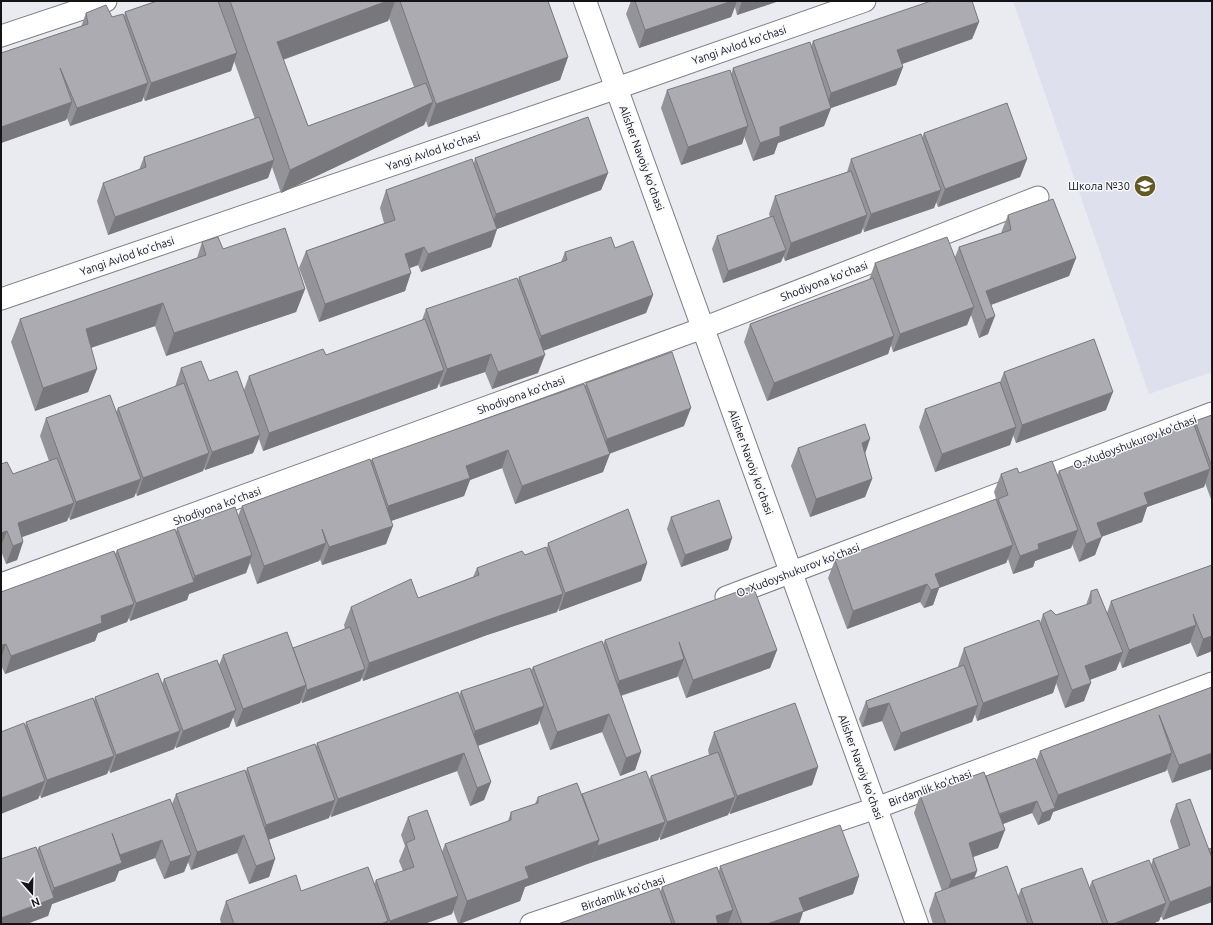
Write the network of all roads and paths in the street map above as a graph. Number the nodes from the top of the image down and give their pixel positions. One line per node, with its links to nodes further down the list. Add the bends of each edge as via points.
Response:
1 (106, 1): 4 (street)
2 (586, 1): 5 (street, Alisher Navoiy ko'chasi)
3 (865, 1): 5 (street, Yangi Avlod ko'chasi)
4 (1, 36)
5 (617, 88): 7 (street, Yangi Avlod ko'chasi); 8 (street, Alisher Navoiy ko'chasi)
6 (1038, 197): 8 (street, Shodiyona ko'chasi)
7 (1, 299)
8 (703, 328): 10 (street, Alisher Navoiy ko'chasi); 11 (street, Shodiyona ko'chasi)
9 (1212, 413): 10 (street, O. Xudoyshukurov ko'chasi)
10 (791, 573): 12 (street, O. Xudoyshukurov ko'chasi); 14 (street, Alisher Navoiy ko'chasi)
11 (1, 584)
12 (709, 604)
13 (1212, 683): 14 (street, Birdamlik ko'chasi)
14 (876, 808): 15 (street, Birdamlik ko'chasi); 16 (street, Alisher Navoiy ko'chasi)
15 (531, 924)
16 (917, 924)

